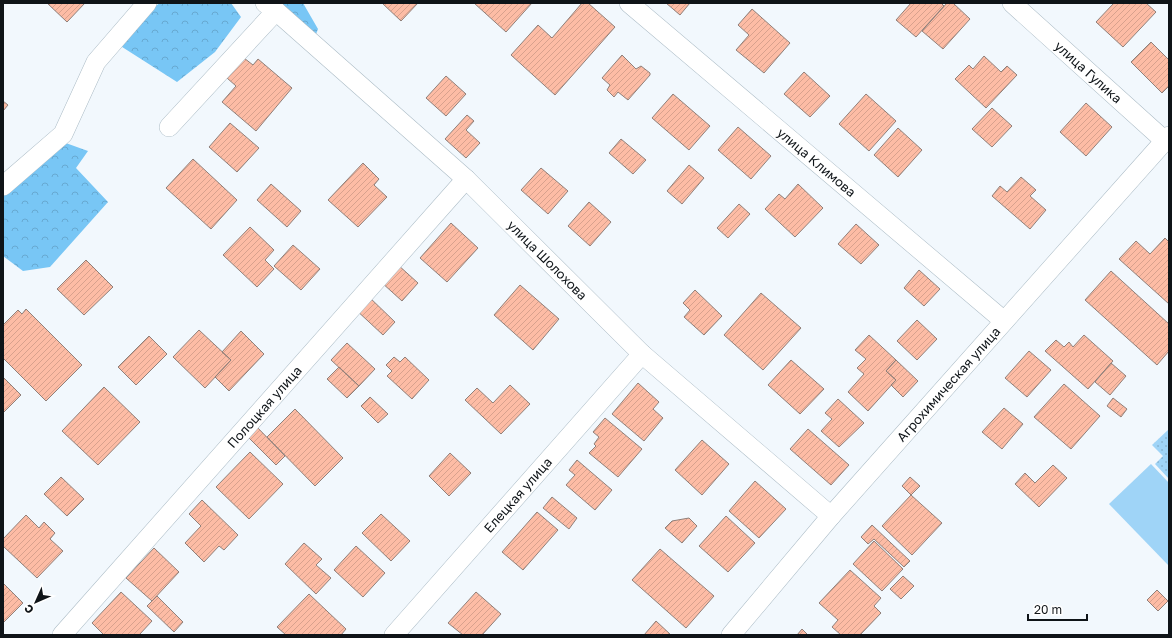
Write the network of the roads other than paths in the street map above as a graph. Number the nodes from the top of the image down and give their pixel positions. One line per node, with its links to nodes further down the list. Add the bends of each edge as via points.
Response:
1 (147, 3): 8 (street, via 96,62 63,134)
2 (629, 3): 9 (street, улица Климова)
3 (1012, 3): 6 (street, улица Гулика)
4 (270, 7): 5 (street); 7 (street, улица Шолохова)
5 (169, 127)
6 (1167, 138): 9 (street, Агрохимическая улица)
7 (466, 180): 10 (street, улица Шолохова); 12 (street, Полоцкая улица)
8 (3, 186)
9 (1004, 321): 11 (street, Агрохимическая улица)
10 (642, 354): 11 (street, улица Шолохова); 13 (street, Елецкая улица)
11 (831, 516): 14 (street, Агрохимическая улица)
12 (62, 635)
13 (394, 635)
14 (731, 635)

